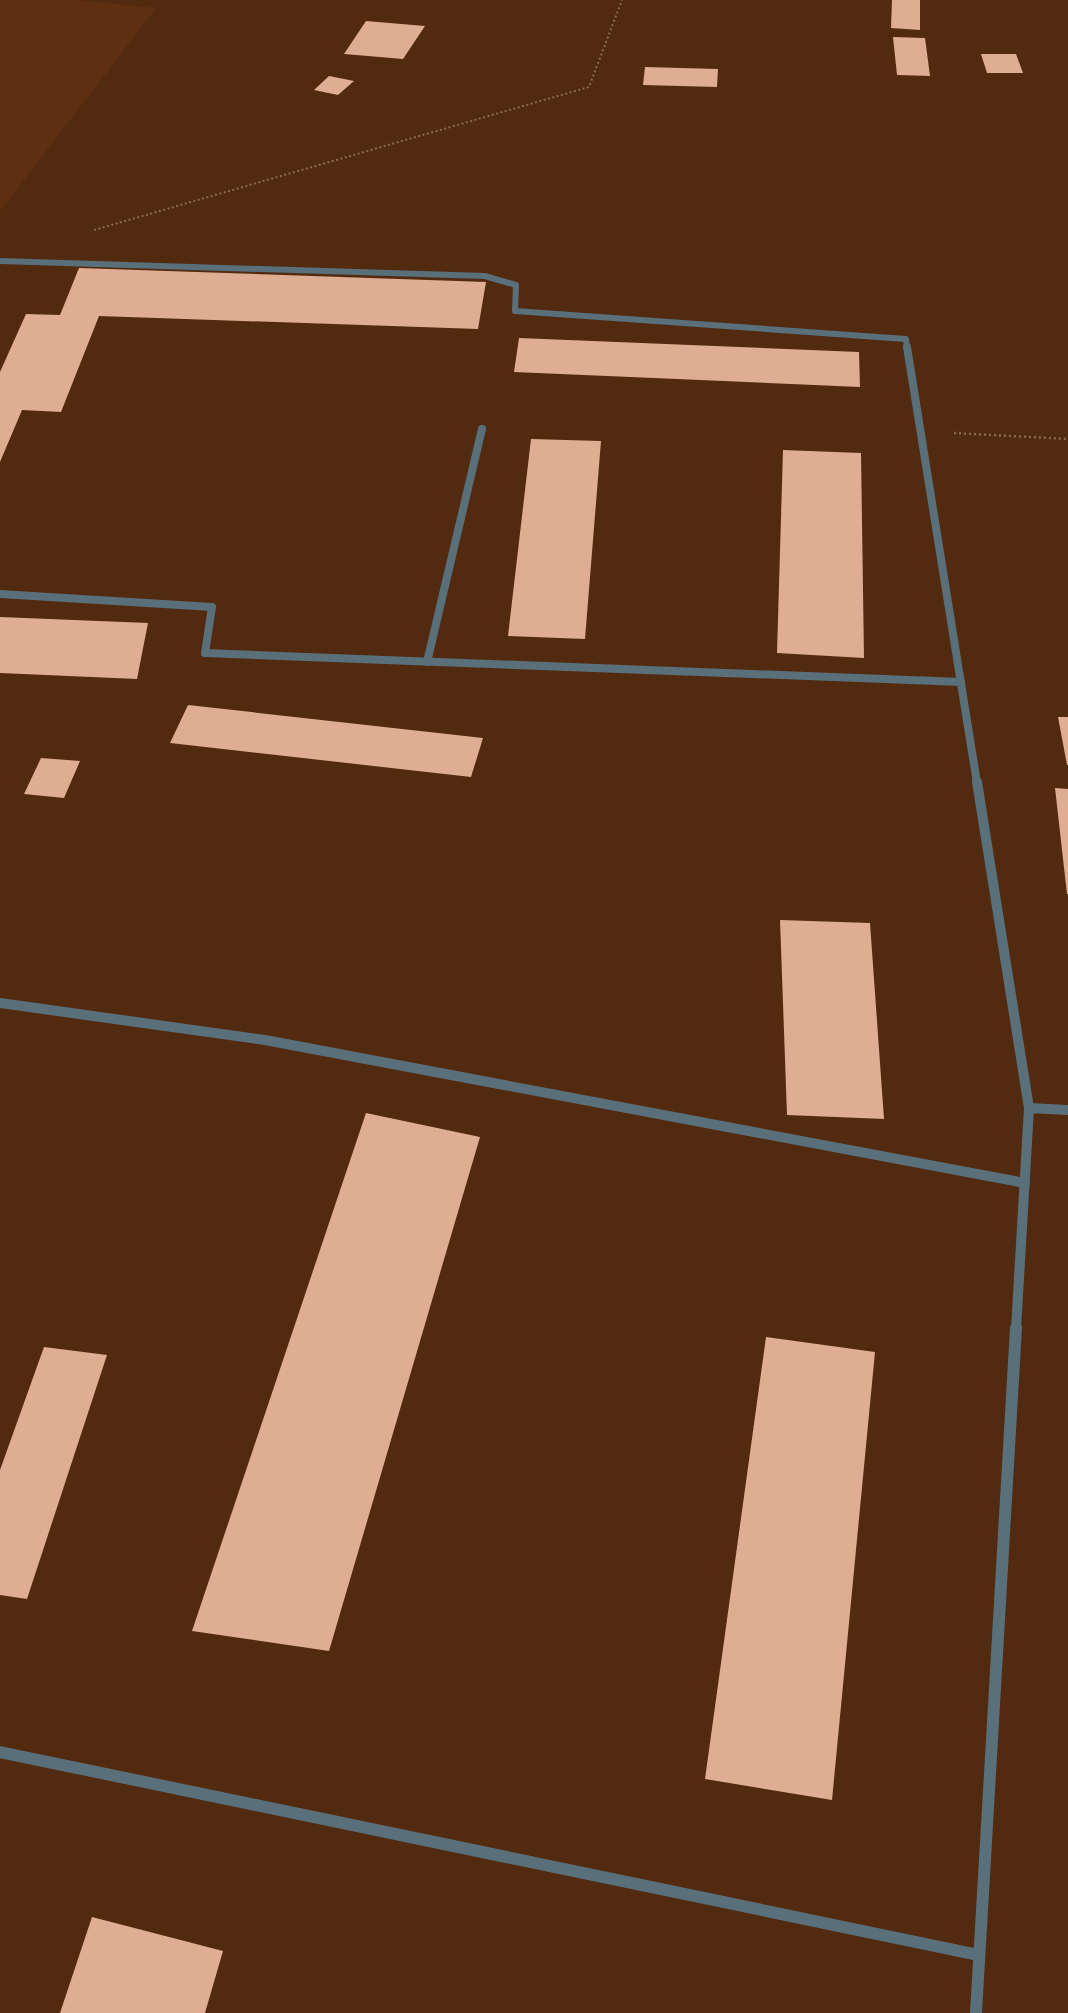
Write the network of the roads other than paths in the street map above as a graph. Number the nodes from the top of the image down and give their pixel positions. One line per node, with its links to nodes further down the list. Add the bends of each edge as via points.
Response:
1 (0, 261): 5 (lane, via 484,276 516,286 515,311 906,339)
2 (482, 429): 4 (lane)
3 (0, 594): 4 (lane, via 212,607 205,653)
4 (427, 662): 5 (lane)
5 (961, 682): 7 (lane)
6 (0, 1003): 9 (lane, via 265,1040)
7 (1029, 1108): 8 (lane); 9 (lane)
8 (1068, 1110)
9 (1024, 1183): 11 (lane)
10 (0, 1752): 11 (lane)
11 (979, 1955): 12 (lane)
12 (976, 2013)

